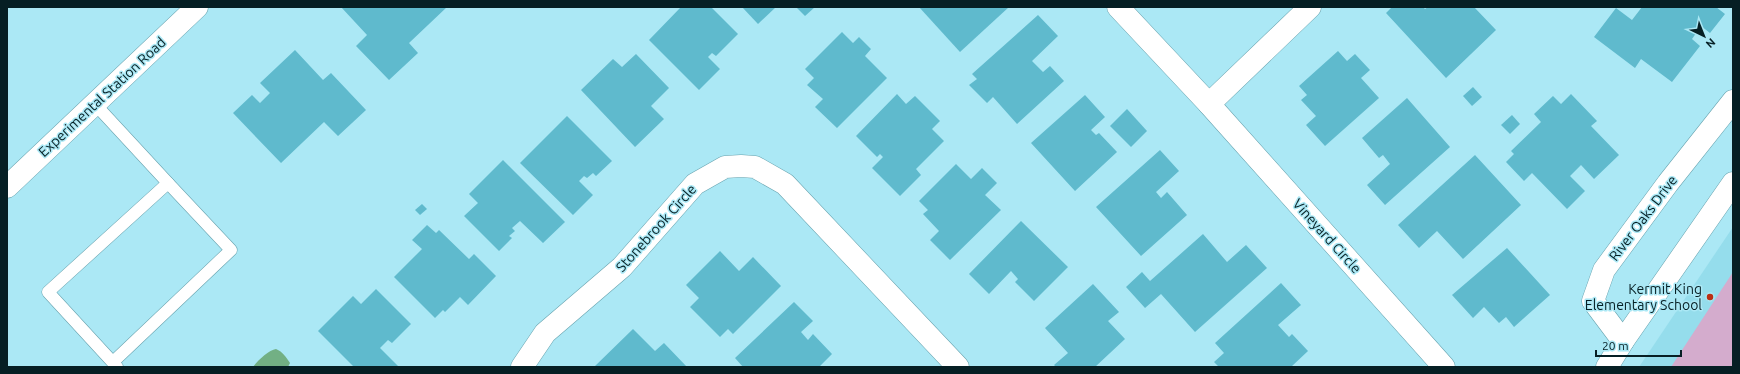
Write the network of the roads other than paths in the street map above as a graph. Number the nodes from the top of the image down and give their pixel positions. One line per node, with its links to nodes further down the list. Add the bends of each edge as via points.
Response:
1 (197, 7): 5 (street, Experimental Station Road)
2 (1118, 7): 6 (street, Vineyard Circle)
3 (1310, 7): 6 (street)
4 (1733, 101): 10 (street, River Oaks Drive, via 1604,270 1593,301)
5 (94, 104): 8 (lane); 9 (street, Experimental Station Road)
6 (1209, 104): 14 (street, Vineyard Circle)
7 (1733, 182): 10 (street)
8 (168, 183): 11 (lane, via 231,250); 11 (lane, via 48,292)
9 (7, 187)
10 (1623, 340): 15 (street)
11 (115, 364)
12 (522, 367): 13 (street, Stonebrook Circle, via 545,333 622,268 695,184 725,167 741,166 755,167 785,184)
13 (958, 367)
14 (1444, 367)
15 (1607, 367)

